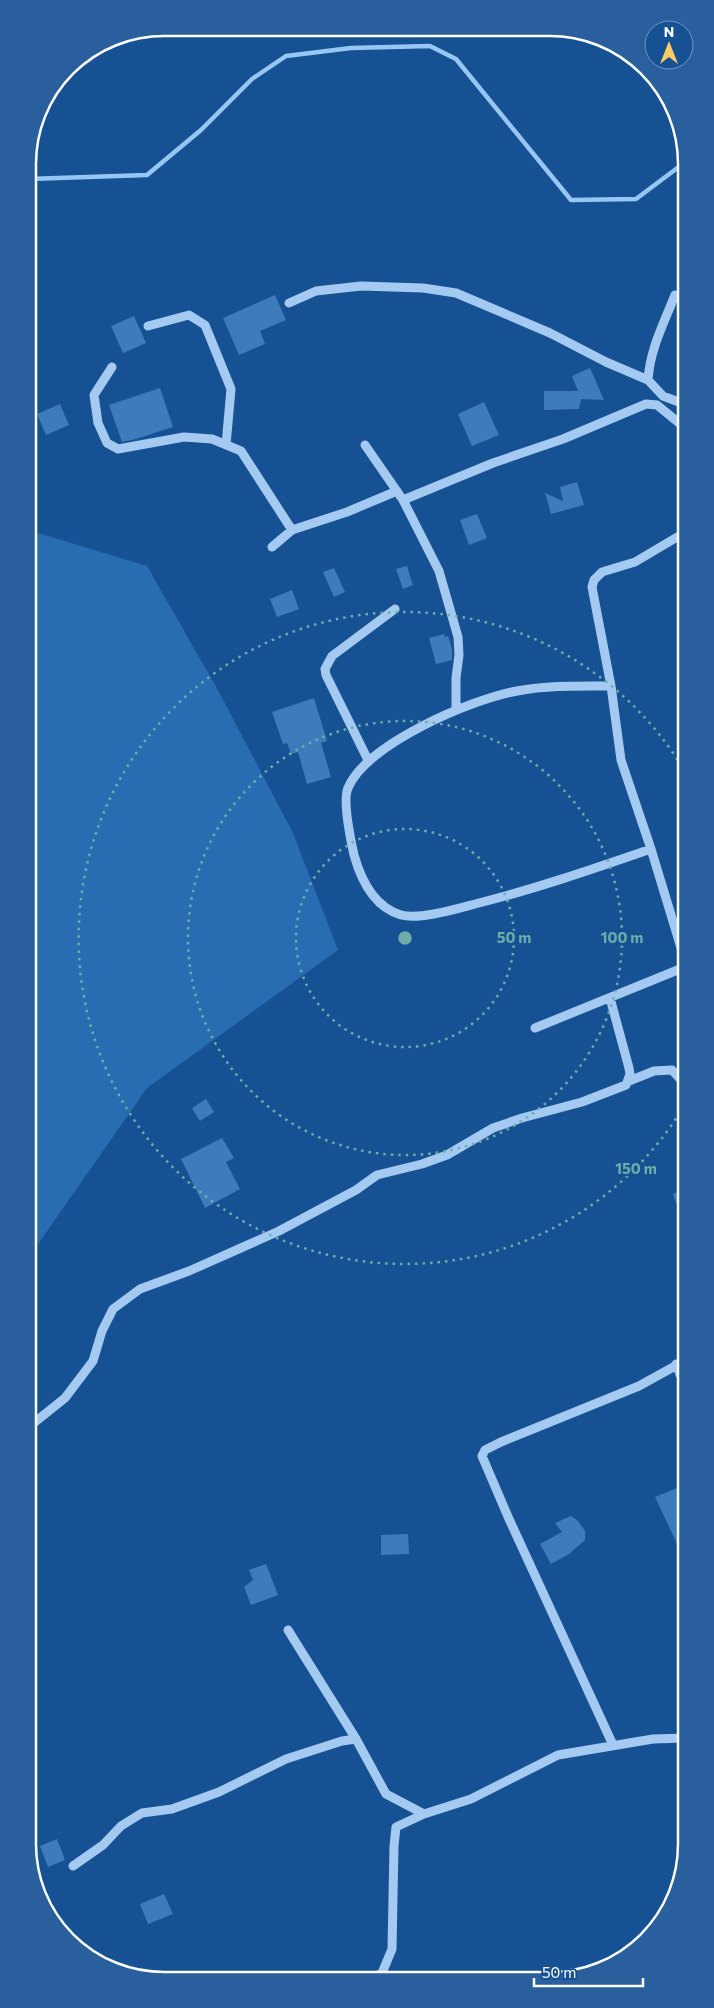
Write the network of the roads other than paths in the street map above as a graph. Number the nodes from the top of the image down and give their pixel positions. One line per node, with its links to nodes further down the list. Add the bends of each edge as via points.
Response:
1 (675, 295): 5 (street, via 655,342)
2 (289, 303): 5 (street, via 316,291 361,286 423,288 456,293)
3 (148, 326): 10 (street, via 189,315 205,325 231,389)
4 (112, 367): 10 (street, via 94,395 98,423 107,443 118,449 184,437 212,439)
5 (648, 380): 6 (street)
6 (662, 396): 7 (street); 8 (street)
7 (678, 402)
8 (657, 405): 9 (street); 13 (street, via 646,404 563,439 493,462)
9 (678, 422)
10 (226, 445): 14 (street, via 241,452)
11 (365, 445): 12 (street)
12 (397, 491): 13 (street); 14 (street)
13 (404, 500): 19 (street, via 439,570 458,637)
14 (292, 530): 16 (street)
15 (678, 537): 18 (street, via 635,562 602,572 594,580 593,595)
16 (272, 547)
17 (395, 609): 20 (street, via 332,656 325,669)
18 (611, 686): 19 (street, via 550,686 514,691); 21 (street, via 621,760)
19 (456, 710): 20 (street, via 397,740)
20 (368, 760): 21 (street, via 347,789 347,821 354,856 363,882 382,905 402,915 437,914 528,890)
21 (652, 849): 22 (street)
22 (678, 936)
23 (678, 970): 24 (street)
24 (610, 998): 25 (street); 27 (street, via 629,1068)
25 (535, 1028)
26 (677, 1076): 27 (street, via 672,1070 654,1071)
27 (629, 1081): 30 (street, via 582,1102 493,1128 447,1155 378,1175 279,1231 140,1289 113,1308 93,1361 65,1398)
28 (676, 1364): 29 (street); 34 (street, via 639,1386 501,1442 485,1450 482,1456)
29 (677, 1367)
30 (36, 1421)
31 (288, 1630): 32 (street)
32 (356, 1739): 35 (street, via 386,1794); 36 (street, via 286,1759 219,1792 172,1809 142,1813)
33 (677, 1739): 34 (street)
34 (613, 1745): 35 (street, via 558,1755 471,1799)
35 (424, 1814): 37 (street, via 396,1826 392,1949)
36 (73, 1866)
37 (382, 1972)

